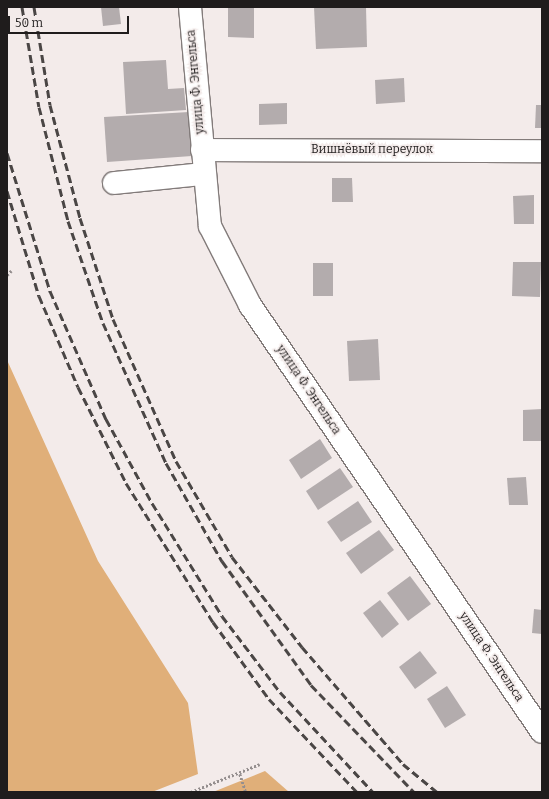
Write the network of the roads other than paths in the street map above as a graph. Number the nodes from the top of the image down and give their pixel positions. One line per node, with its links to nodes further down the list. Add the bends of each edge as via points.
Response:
1 (190, 7): 2 (street, улица Ф. Энгельса)
2 (202, 150): 3 (street, Вишнёвый переулок); 4 (street, улица Ф. Энгельса)
3 (542, 151)
4 (203, 174): 5 (street); 6 (street, улица Ф. Энгельса, via 210,226 250,305)
5 (114, 183)
6 (541, 730)

